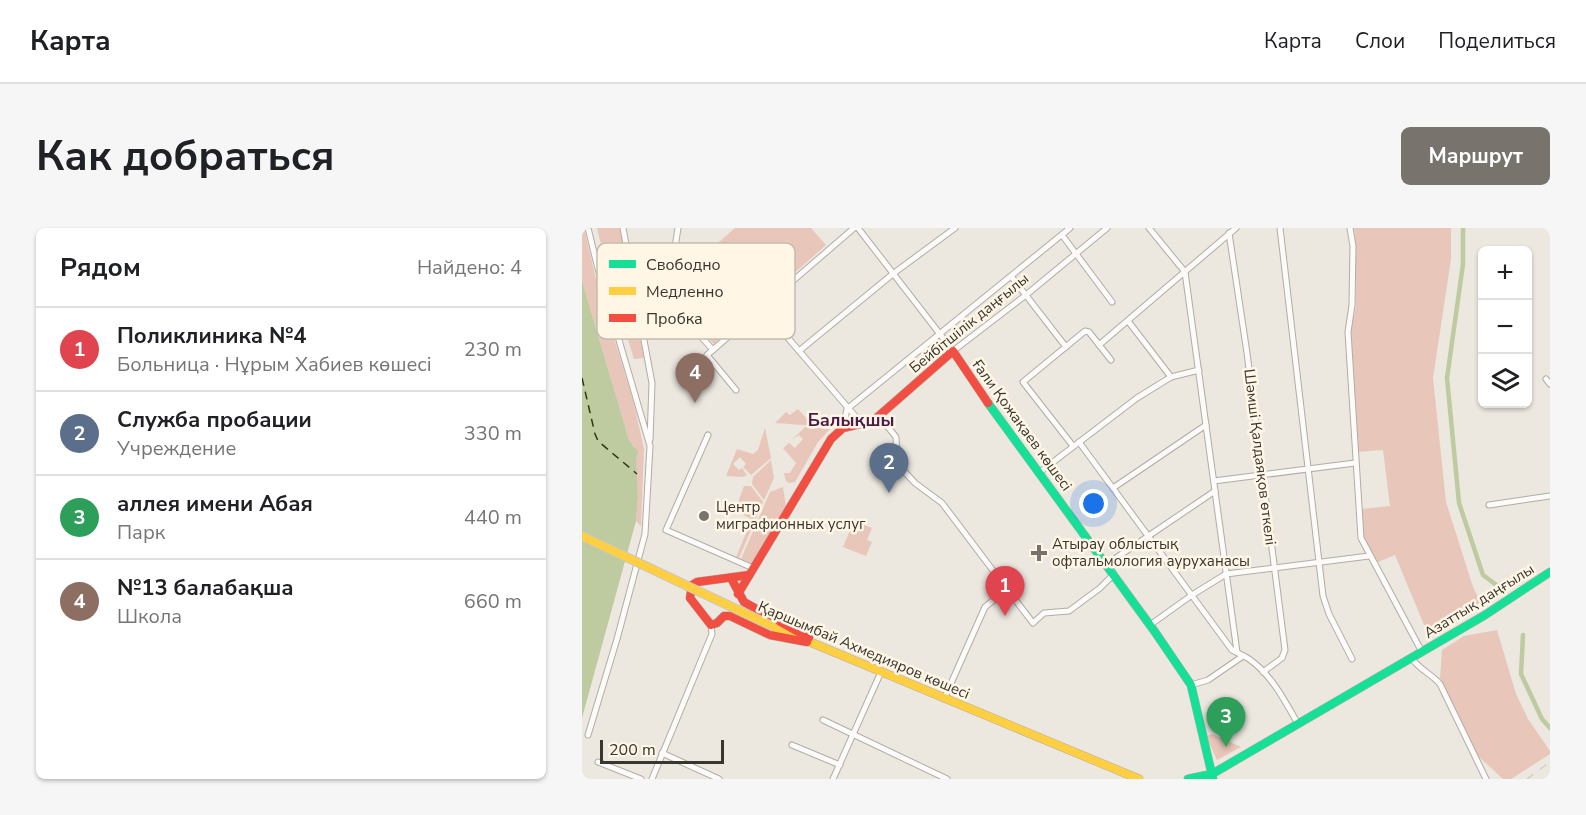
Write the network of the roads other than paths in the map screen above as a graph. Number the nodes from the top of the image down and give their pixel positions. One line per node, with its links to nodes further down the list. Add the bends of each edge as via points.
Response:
1 (588, 228): 17 (street)
2 (623, 228): 15 (street)
3 (671, 228): 12 (street)
4 (856, 228): 19 (street, Ғали Қожақаев көшесі); 21 (street)
5 (955, 228): 19 (street)
6 (1071, 228): 14 (street, Бейбітшілік даңғылы)
7 (1107, 228): 16 (street, Бейбітшілік даңғылы)
8 (1149, 228): 18 (street)
9 (1236, 228): 13 (street)
10 (1280, 228): 49 (street)
11 (1350, 228): 48 (street, via 1352,305 1348,332)
12 (677, 231)
13 (1229, 233): 18 (street); 51 (street, Шәмші Қалдаяқов өткелі)
14 (1062, 235): 16 (street); 20 (street, Бейбітшілік даңғылы)
15 (626, 243)
16 (1076, 253): 22 (street, Бейбітшілік даңғылы); 23 (street)
17 (597, 265)
18 (1185, 272): 24 (street); 37 (street)
19 (894, 273): 25 (street, Ғали Қожақаев көшесі); 34 (street)
20 (1011, 276): 22 (street); 25 (street, Бейбітшілік даңғылы)
21 (795, 281)
22 (1026, 295): 32 (street); 35 (street, Бейбітшілік даңғылы)
23 (1112, 302)
24 (1128, 321): 31 (street); 38 (street)
25 (941, 333): 35 (street, Ғали Қожақаев көшесі); 40 (street, Бейбітшілік даңғылы)
26 (619, 339): 47 (street)
27 (644, 339): 47 (street, via 652,383)
28 (703, 339): 33 (street)
29 (726, 339): 33 (street)
30 (789, 339): 34 (street)
31 (1099, 345): 32 (street, via 1087,331); 36 (street)
32 (1066, 347): 46 (street, via 1023,382)
33 (712, 350): 39 (street, via 707,355)
34 (799, 351): 40 (street)
35 (953, 351): 41 (street, Бейбітшілік даңғылы); 50 (street, Ғали Қожақаев көшесі)
36 (1111, 360)
37 (1200, 370): 38 (street); 43 (street)
38 (1171, 377): 46 (street)
39 (736, 390)
40 (847, 408): 42 (street); 44 (street)
41 (879, 416): 42 (street, Бейбітшілік даңғылы); 68 (street, via 896,437 902,469 942,503)
42 (862, 424): 44 (street, Бейбітшілік даңғылы)
43 (1206, 425): 52 (street); 53 (street)
44 (843, 428): 63 (street, via 825,445)
45 (708, 435): 63 (street, via 666,530)
46 (1076, 444): 50 (street); 53 (street)
47 (650, 446): 85 (street, via 645,534)
48 (1355, 463): 49 (street); 59 (street, via 1360,538)
49 (1308, 468): 51 (street); 60 (street)
50 (1040, 472): 61 (street, Ғали Қожақаев көшесі)
51 (1263, 475): 52 (street); 62 (street, Шәмші Қалдаяқов өткелі)
52 (1214, 481): 54 (street)
53 (1113, 488): 58 (street)
54 (1215, 491): 58 (street); 66 (street)
55 (1550, 496): 56 (street)
56 (1490, 505)
57 (582, 536): 73 (street, Қаршымбай Ахмедияров көшесі, bridge)
58 (1147, 536): 61 (street); 70 (street)
59 (1369, 556): 60 (street); 75 (street)
60 (1319, 563): 62 (street); 78 (street, via 1329,614)
61 (1107, 564): 65 (street, Ғали Қожақаев көшесі)
62 (1275, 568): 66 (street); 80 (street, Шәмші Қалдаяқов өткелі, via 1285,650 1282,658)
63 (751, 572): 67 (street); 69 (street)
64 (1550, 572): 75 (street, Азаттық даңғылы)
65 (1114, 574): 68 (street, via 1069,611 1044,613 1033,623); 72 (street, Ғали Қожақаев көшесі)
66 (1226, 574): 70 (street); 74 (street)
67 (731, 578): 69 (street); 71 (street, via 692,585 690,598)
68 (1006, 589): 82 (street, via 985,607)
69 (738, 594): 73 (street, via 744,602)
70 (1192, 595): 72 (street); 74 (street)
71 (711, 625): 73 (street, via 730,616 770,635); 88 (street, via 712,634)
72 (1150, 625): 81 (street, Ғали Қожақаев көшесі)
73 (820, 645): 79 (street, Қаршымбай Ахмедияров көшесі)
74 (1237, 652): 76 (street)
75 (1422, 652): 77 (street)
76 (1243, 656): 80 (street); 81 (street, via 1208,680)
77 (1412, 658): 84 (street); 99 (street, via 1440,684)
78 (1352, 659)
79 (881, 672): 82 (street, Қаршымбай Ахмедияров көшесі); 86 (street)
80 (1263, 672): 84 (street)
81 (1191, 685): 91 (street, Ғали Қожақаев көшесі)
82 (944, 699): 97 (street, Қаршымбай Ахмедияров көшесі)
83 (823, 720): 86 (street)
84 (1298, 724): 91 (street)
85 (588, 735)
86 (853, 735): 90 (street); 96 (street)
87 (792, 745): 90 (street)
88 (662, 753): 93 (street); 94 (street)
89 (598, 762): 92 (street)
90 (840, 765): 95 (street)
91 (1213, 776): 98 (street)
92 (640, 779)
93 (652, 779)
94 (719, 779)
95 (833, 779)
96 (947, 779)
97 (1139, 779)
98 (1188, 779)
99 (1486, 779)

